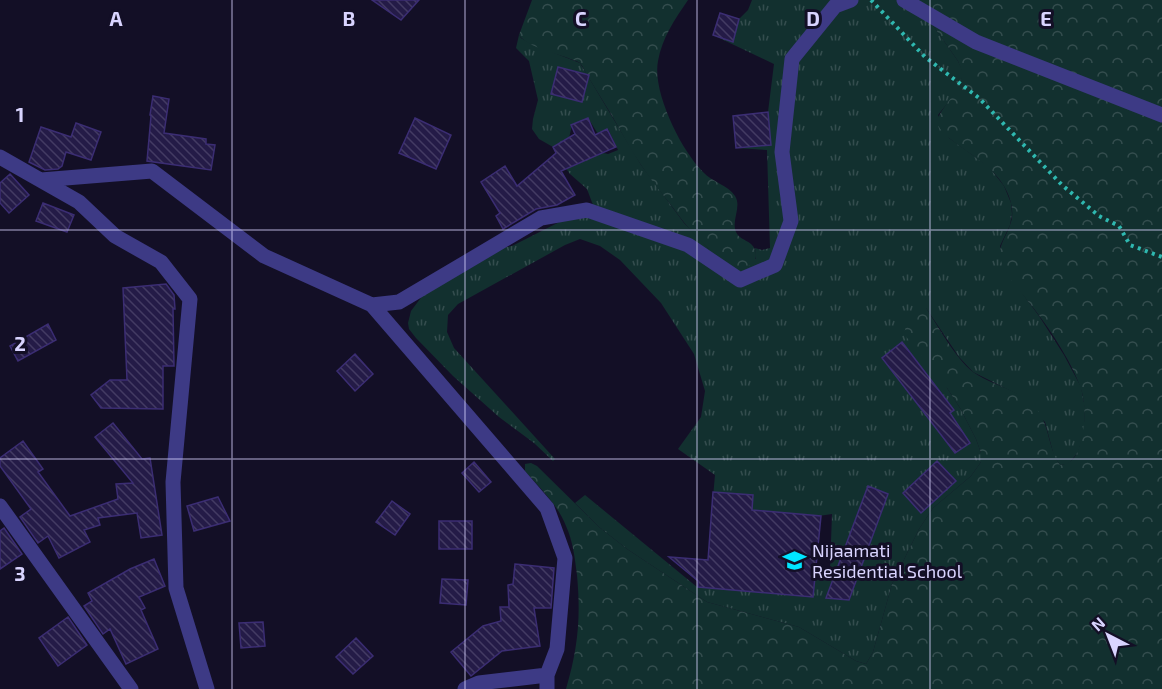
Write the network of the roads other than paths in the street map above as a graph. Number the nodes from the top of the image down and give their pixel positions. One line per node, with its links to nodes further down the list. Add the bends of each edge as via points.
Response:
1 (851, 0): 6 (street, via 835,6 792,59 782,152 791,221 775,265 740,280 688,245 587,210 541,219 399,302)
2 (904, 0): 3 (street, via 976,42)
3 (1162, 115)
4 (0, 157): 5 (street)
5 (41, 180): 6 (street, via 152,171 264,256); 10 (street, via 79,202 115,236 161,262 190,299 173,482 177,588)
6 (372, 305): 8 (street, via 547,508 564,558 556,649)
7 (0, 507): 9 (street)
8 (547, 682): 11 (street, via 479,683)
9 (131, 689)
10 (207, 689)
11 (465, 689)

